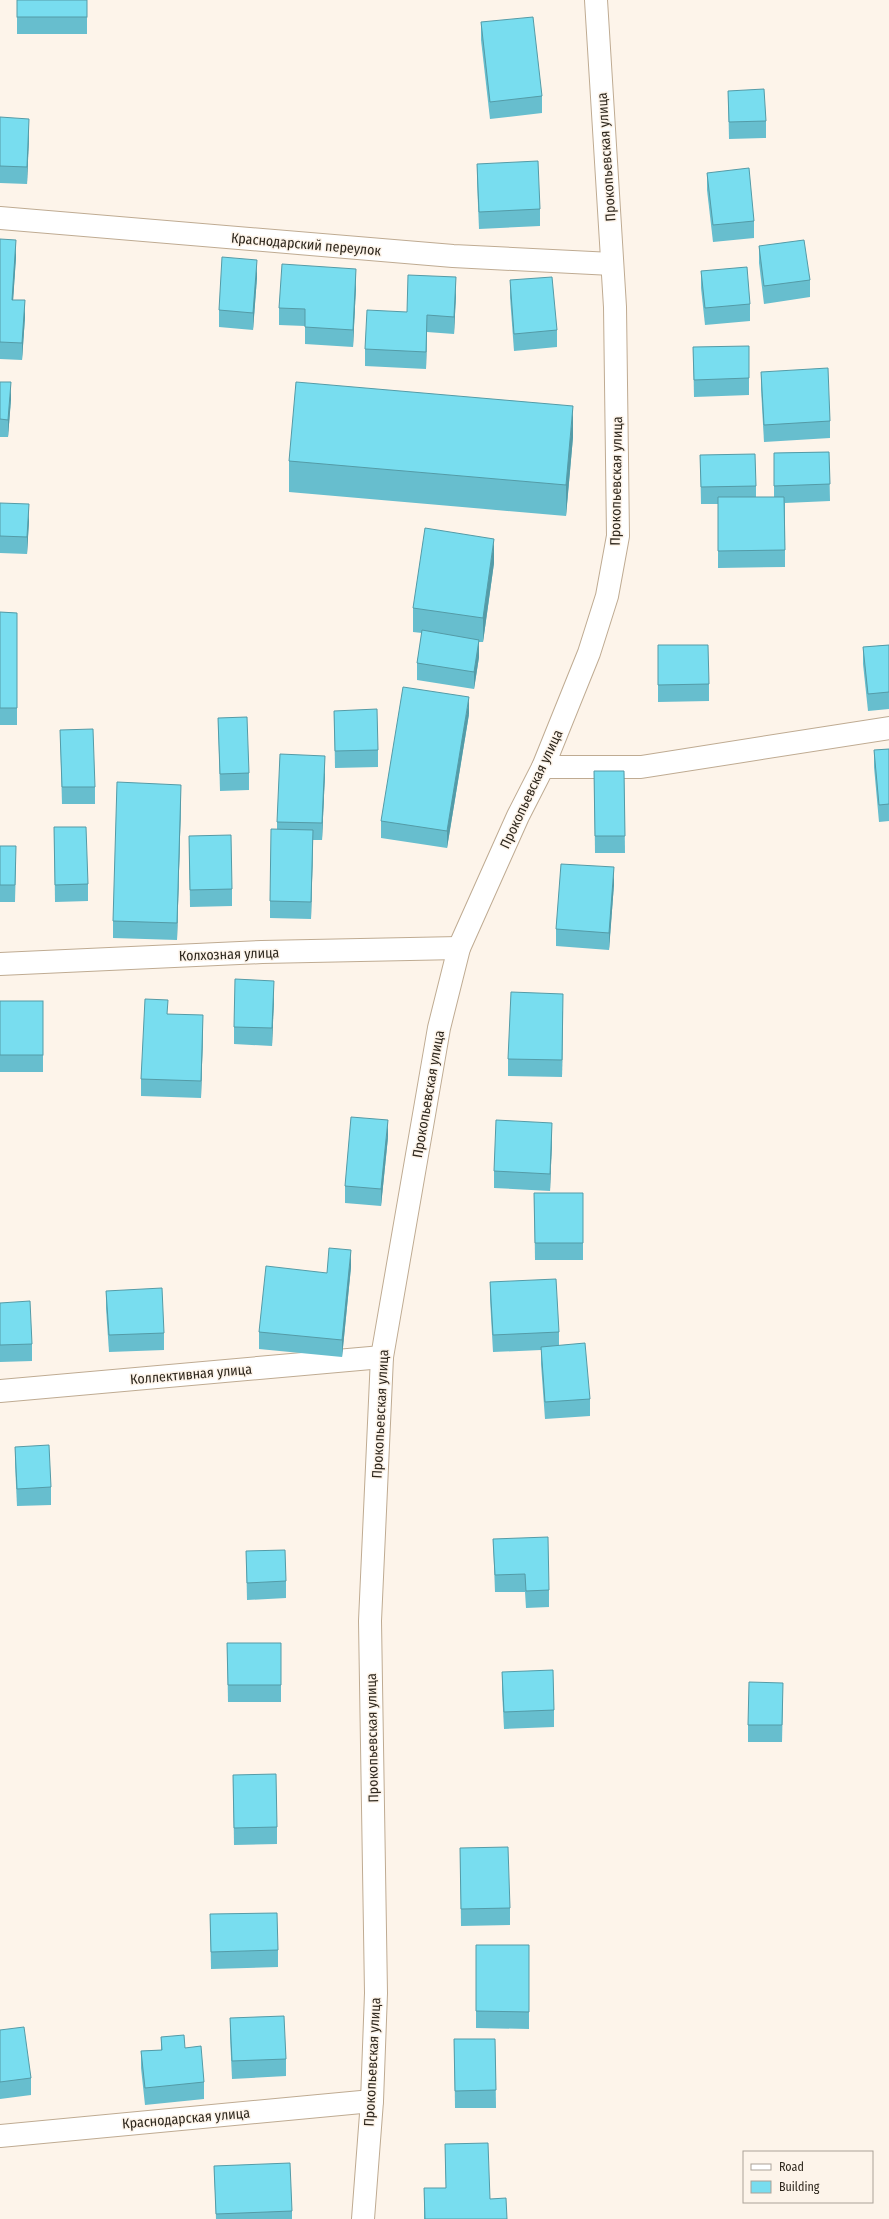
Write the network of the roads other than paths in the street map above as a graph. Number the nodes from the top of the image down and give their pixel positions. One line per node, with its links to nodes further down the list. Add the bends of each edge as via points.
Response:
1 (596, 0): 3 (main road, Прокопьевская улица)
2 (0, 218): 3 (main road, Краснодарский переулок, via 445,255)
3 (612, 264): 5 (main road, Прокопьевская улица, via 615,307 618,536 607,596 589,653)
4 (889, 728): 5 (main road, via 641,767)
5 (543, 767): 6 (main road, Прокопьевская улица, via 518,816)
6 (459, 948): 7 (main road, Колхозная улица, via 262,952); 8 (main road, Прокопьевская улица, via 438,1036)
7 (0, 964)
8 (382, 1358): 9 (main road, Коллективная улица); 10 (main road, Прокопьевская улица, via 370,1621 376,1993)
9 (0, 1391)
10 (372, 2101): 11 (main road, Краснодарская улица); 12 (main road, Прокопьевская улица)
11 (0, 2136)
12 (363, 2219)

